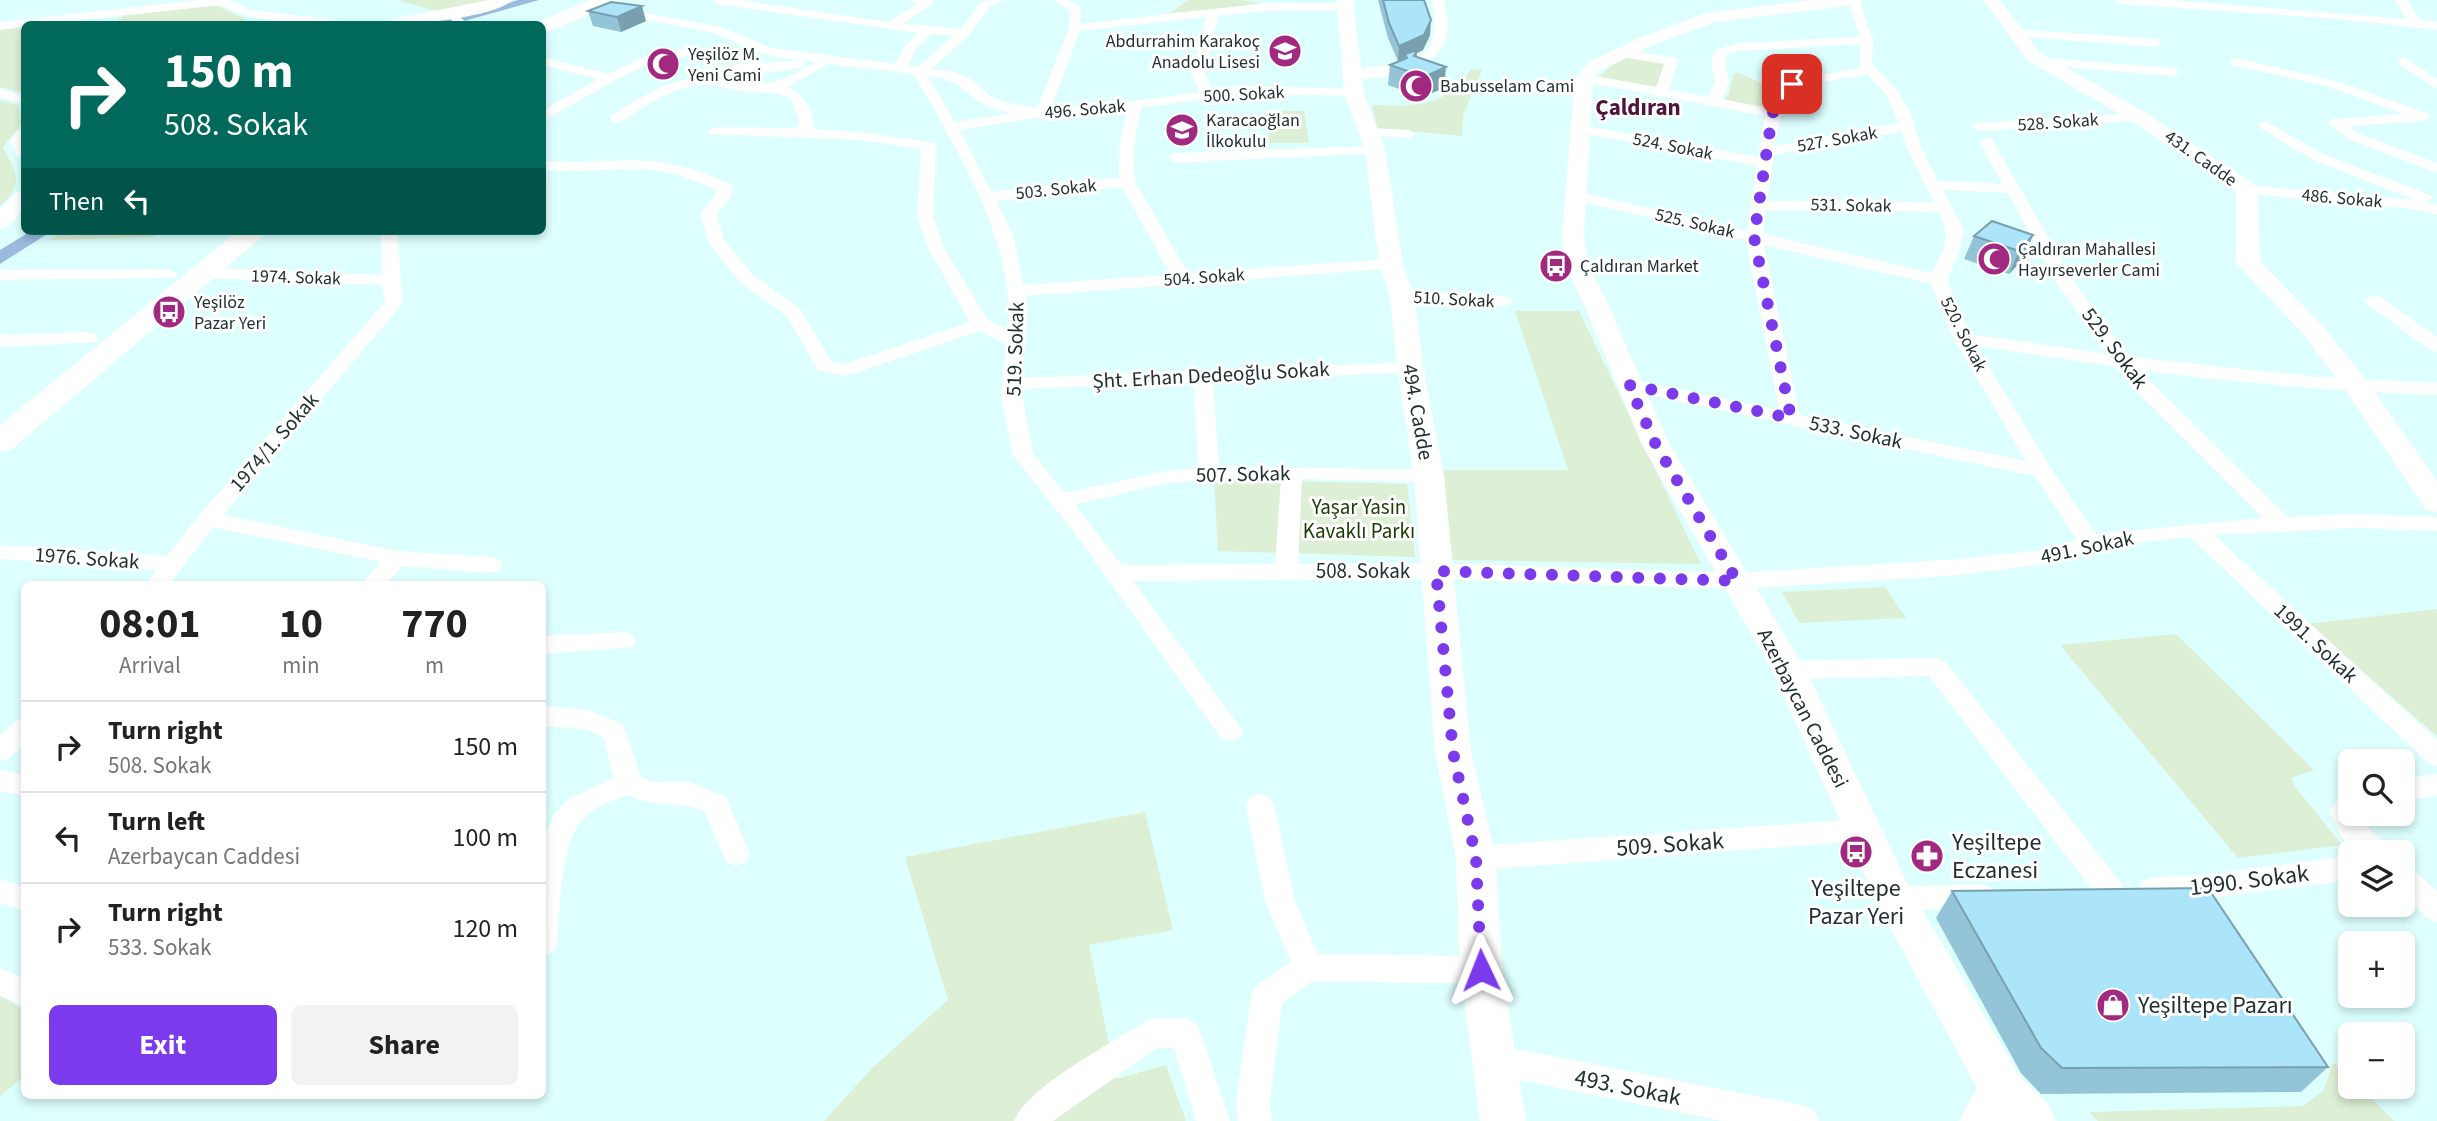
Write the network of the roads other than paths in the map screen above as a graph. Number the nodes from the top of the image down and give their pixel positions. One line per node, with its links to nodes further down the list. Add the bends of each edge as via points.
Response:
1 (222, 0): 22 (street); 23 (street, via 247,13)
2 (505, 0): 21 (street)
3 (717, 0): 31 (street)
4 (915, 0): 31 (street, via 928,2)
5 (999, 0): 35 (street, via 986,4)
6 (1060, 0): 33 (street, via 1076,10)
7 (1258, 0): 18 (street)
8 (1438, 0): 52 (street, 500. Sokak, via 1444,20 1436,47 1423,63)
9 (1992, 0): 36 (street, 431. Cadde)
10 (2121, 0): 20 (street)
11 (2239, 0): 20 (street)
12 (2401, 0): 27 (street)
13 (1855, 1): 37 (street); 40 (street, via 1712,17)
14 (596, 2): 25 (highway); 29 (highway); 41 (street, via 717,30 769,52)
15 (1345, 3): 18 (street); 52 (street, 494. Cadde)
16 (1154, 5): 26 (street)
17 (306, 6): 24 (street, via 337,16)
18 (1294, 6): 19 (street)
19 (1213, 13): 26 (street); 57 (street, via 1198,73)
20 (2338, 16): 27 (street)
21 (458, 20)
22 (43, 21)
23 (312, 21)
24 (337, 21)
25 (534, 21)
26 (1138, 22): 33 (street)
27 (2415, 23): 32 (street)
28 (21, 24): 30 (street)
29 (546, 25)
30 (0, 26)
31 (890, 26): 34 (street)
32 (2437, 26)
33 (1075, 29): 61 (street)
34 (929, 30): 35 (street); 47 (street, via 911,47)
35 (964, 33): 47 (street)
36 (2015, 33): 38 (street); 43 (street, 431. Cadde, via 2033,56)
37 (1867, 40): 48 (street, via 1865,65); 59 (street, via 1738,47 1720,53 1722,81)
38 (2155, 43)
39 (694, 51): 50 (street, via 651,59)
40 (1621, 53): 51 (street, via 1595,66); 55 (street, via 1671,61)
41 (827, 60): 46 (street, via 741,70); 47 (street, 496. Sokak); 54 (street)
42 (2404, 61): 53 (street)
43 (2044, 62): 49 (street); 64 (street, 431. Cadde)
44 (2236, 62): 65 (street, via 2325,81)
45 (546, 64): 50 (street)
46 (684, 69)
47 (909, 70): 61 (street, 496. Sokak, via 957,77 998,105); 70 (street, 519. Sokak)
48 (1869, 70): 62 (street, via 1792,84 1779,91); 69 (street, 520. Sokak, via 1892,93)
49 (2174, 72)
50 (609, 78): 63 (street)
51 (1584, 78): 55 (street); 71 (street, Azerbaycan Caddesi)
52 (1354, 83): 57 (street, 500. Sokak); 76 (street, 494. Cadde)
53 (2437, 85)
54 (775, 86): 66 (street, via 751,89 695,81 674,87); 73 (street, via 797,97 806,121)
55 (1661, 92): 59 (street)
56 (0, 93): 58 (street)
57 (1207, 94): 60 (street, 500. Sokak)
58 (21, 99)
59 (1714, 102): 62 (street)
60 (1136, 105): 61 (street, 496. Sokak); 81 (street, via 1126,150)
61 (1042, 113): 70 (street)
62 (1773, 113): 78 (street)
63 (546, 115)
64 (2139, 117): 75 (street, 528. Sokak); 84 (street, 431. Cadde)
65 (2424, 117): 67 (street)
66 (616, 119)
67 (2333, 123): 80 (street, via 2356,137)
68 (2264, 125): 88 (street, via 2319,158)
69 (1908, 126): 78 (street, 527. Sokak); 82 (street, 520. Sokak)
70 (951, 127): 86 (street, 519. Sokak)
71 (1581, 129): 78 (street, 524. Sokak); 85 (street, Azerbaycan Caddesi)
72 (715, 131): 73 (street)
73 (805, 133): 108 (street, via 929,146 925,216 937,250)
74 (1409, 134): 76 (street)
75 (1982, 134): 83 (street, 529. Sokak)
76 (1373, 141): 77 (street); 97 (street, 494. Cadde)
77 (1176, 158)
78 (1766, 158): 89 (street)
79 (546, 164): 108 (street, via 568,168 642,165 706,179 725,188 708,214 716,240 747,279 794,313 825,366 846,370)
80 (2437, 168)
81 (1127, 182): 86 (street, 503. Sokak); 101 (street)
82 (1933, 185): 83 (street); 90 (street, 520. Sokak)
83 (2015, 189): 114 (street, 529. Sokak, via 2065,282)
84 (2247, 190): 91 (street, 486. Sokak); 119 (street, 431. Cadde, via 2248,263 2312,329)
85 (1576, 196): 96 (street, 525. Sokak); 118 (street, Azerbaycan Caddesi, via 1573,236 1577,267)
86 (986, 197): 104 (street, 519. Sokak, via 1005,235)
87 (21, 200): 92 (street)
88 (2437, 203)
89 (1759, 206): 90 (street, 531. Sokak); 96 (street)
90 (1944, 208): 102 (street, 520. Sokak, via 1956,230)
91 (2437, 210)
92 (0, 222)
93 (221, 235): 99 (highway)
94 (250, 235): 98 (highway)
95 (389, 235): 103 (street, via 392,266)
96 (1754, 237): 102 (street, 525. Sokak); 121 (street)
97 (1391, 264): 101 (street, 504. Sokak); 105 (street, 494. Cadde)
98 (204, 273): 103 (street, 1974. Sokak); 122 (highway)
99 (169, 274): 100 (street); 109 (highway)
100 (0, 275)
101 (1182, 278): 104 (street, 504. Sokak)
102 (1938, 279): 110 (street, 520. Sokak)
103 (388, 280): 129 (street, 1974/1. Sokak, via 394,303)
104 (1016, 290): 112 (street, 519. Sokak)
105 (1402, 296): 107 (street, 510. Sokak); 115 (street, 494. Cadde)
106 (2373, 300): 113 (street)
107 (1505, 302)
108 (981, 324): 112 (street)
109 (89, 338): 111 (street); 122 (highway)
110 (1962, 338): 114 (street); 123 (street, 520. Sokak)
111 (0, 341)
112 (1016, 342): 117 (street, 519. Sokak)
113 (2437, 346)
114 (2124, 363): 119 (street); 130 (street, 529. Sokak)
115 (1410, 366): 116 (street, Şht. Erhan Dedeoğlu Sokak); 126 (street, 494. Cadde)
116 (1203, 376): 117 (street, Şht. Erhan Dedeoğlu Sokak); 125 (street)
117 (1012, 384): 127 (street, 519. Sokak, via 1023,455)
118 (1629, 385): 121 (street, 533. Sokak); 143 (street, Azerbaycan Caddesi, via 1656,445)
119 (2357, 387): 120 (street); 128 (street, 431. Cadde)
120 (2437, 388)
121 (1791, 418): 123 (street, 533. Sokak)
122 (2, 433)
123 (2042, 471): 133 (street, 520. Sokak)
124 (1292, 472): 125 (street, 507. Sokak); 126 (street, 507. Sokak); 140 (street)
125 (1209, 473): 127 (street, 507. Sokak, via 1166,477)
126 (1429, 476): 138 (street, 494. Cadde)
127 (1060, 501): 139 (street, 519. Sokak)
128 (2437, 503)
129 (208, 519): 135 (street); 136 (street, 1974/1. Sokak)
130 (2282, 524): 131 (street, 491. Sokak); 132 (street, 491. Sokak)
131 (2437, 524)
132 (2195, 530): 133 (street, 491. Sokak); 151 (street, 1991. Sokak)
133 (2091, 543): 143 (street, 491. Sokak, via 2044,557 1971,566)
134 (0, 552): 136 (street, 1976. Sokak)
135 (398, 558): 137 (street); 142 (street)
136 (174, 564): 141 (street, 1974/1. Sokak)
137 (491, 565)
138 (1436, 571): 140 (street, 508. Sokak); 143 (street, 508. Sokak); 162 (street, 494. Cadde, via 1453,752)
139 (1115, 572): 140 (street, 508. Sokak); 148 (street, 519. Sokak)
140 (1286, 572)
141 (160, 581)
142 (375, 581)
143 (1737, 581): 146 (street, Azerbaycan Caddesi)
144 (624, 641): 145 (street)
145 (546, 645)
146 (1789, 670): 159 (street, Azerbaycan Caddesi); 166 (street, via 1936,667)
147 (546, 716): 153 (street, via 589,720 614,732)
148 (1230, 731)
149 (21, 732): 150 (street)
150 (0, 751)
151 (2437, 756)
152 (0, 781): 154 (street)
153 (629, 783): 161 (street, via 649,793 689,793 716,806); 171 (street, via 587,799 569,814 552,857)
154 (21, 784)
155 (2437, 785): 156 (street)
156 (2415, 788)
157 (1260, 805): 173 (street, via 1280,901)
158 (2350, 826): 160 (street)
159 (1863, 830): 162 (street, 509. Sokak); 170 (street, Azerbaycan Caddesi)
160 (2363, 840)
161 (736, 854)
162 (1476, 858): 174 (street, 494. Cadde)
163 (2338, 870): 166 (street, 1990. Sokak, via 2193,888)
164 (2415, 889): 172 (street)
165 (0, 891): 169 (street)
166 (2110, 891): 167 (street, 1990. Sokak)
167 (2070, 892)
168 (2003, 895): 170 (street)
169 (21, 898)
170 (1895, 899): 178 (street, Azerbaycan Caddesi)
171 (546, 909)
172 (2437, 909)
173 (1308, 967): 174 (street); 181 (street, via 1267,996 1253,1102)
174 (1481, 970): 177 (street, 494. Cadde)
175 (0, 982): 176 (street)
176 (21, 991)
177 (1496, 1060): 182 (street, 494. Cadde); 183 (street, 493. Sokak)
178 (2006, 1111)
179 (1031, 1121): 180 (street, via 1046,1105 1152,1034 1185,1033)
180 (1213, 1121)
181 (1255, 1121)
182 (1503, 1121)
183 (1802, 1121)

